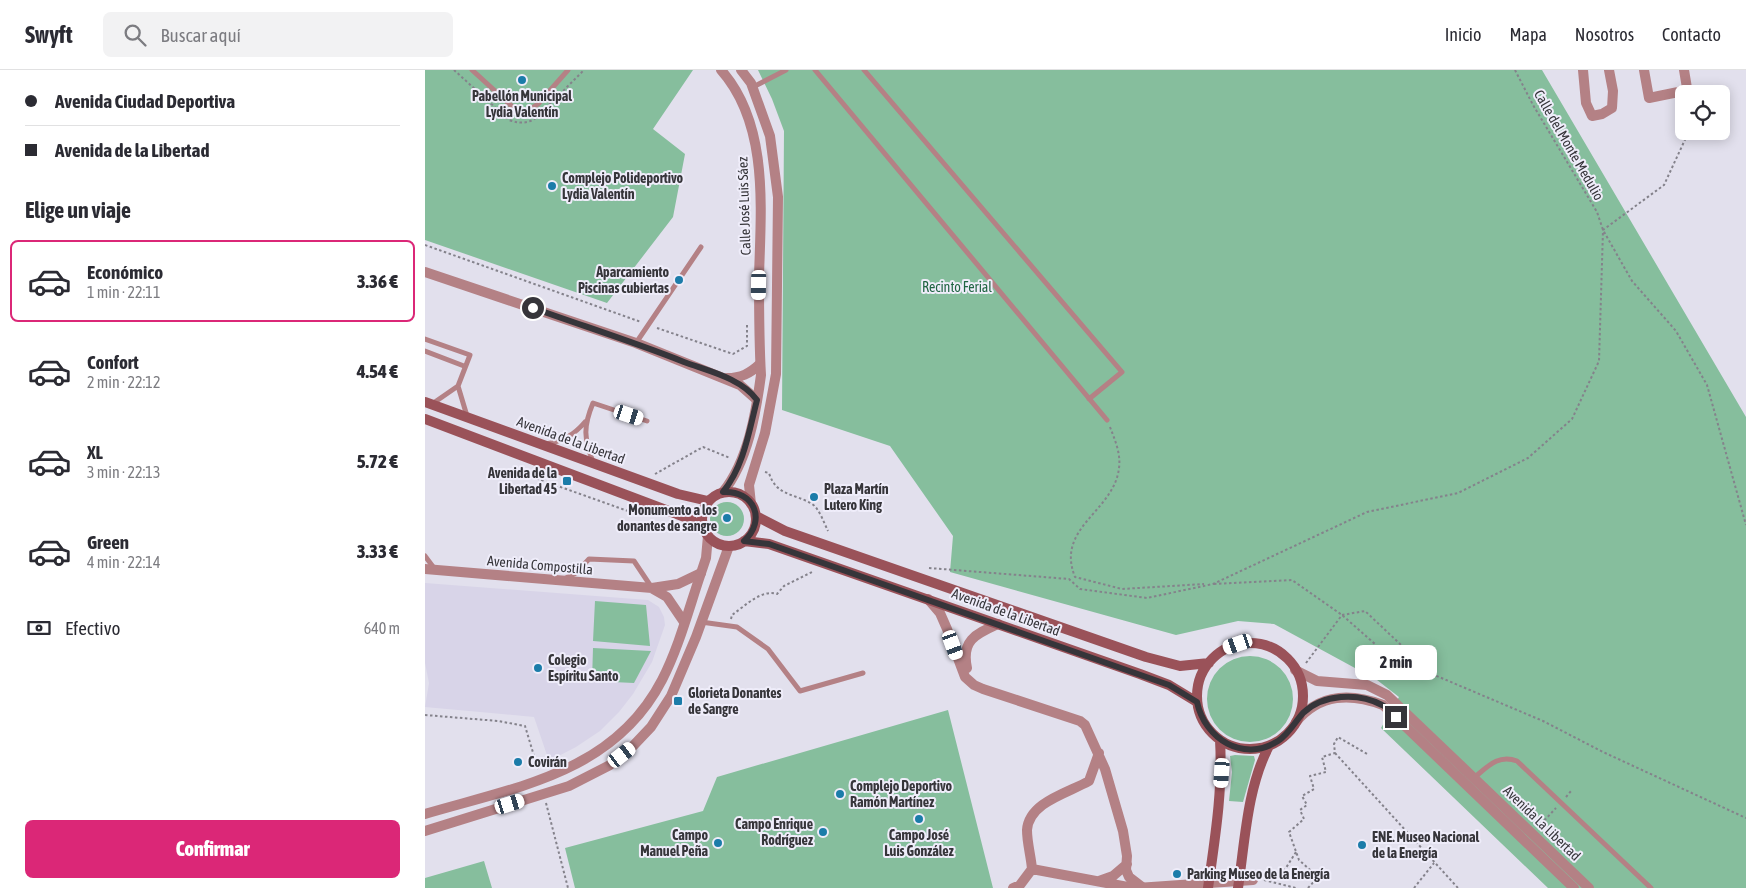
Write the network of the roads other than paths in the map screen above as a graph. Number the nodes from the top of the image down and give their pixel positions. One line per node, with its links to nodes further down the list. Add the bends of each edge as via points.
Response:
1 (472, 70): 2 (lane, via 516,110 529,110 539,104)
2 (568, 70)
3 (721, 70): 20 (street, Calle José Luis Sáez, via 732,83 754,138 759,176)
4 (741, 70): 13 (street)
5 (786, 70): 13 (lane)
6 (815, 70): 24 (lane)
7 (864, 70): 24 (lane, via 1122,372)
8 (1583, 70): 9 (street, via 1586,103 1592,116 1612,108)
9 (1609, 70)
10 (1644, 70): 14 (street, via 1649,98)
11 (1684, 70): 12 (street)
12 (1687, 85)
13 (753, 87): 36 (street, via 770,136 778,197 776,374 765,433 749,485)
14 (1675, 94)
15 (701, 247): 18 (lane)
16 (425, 272): 18 (street)
17 (425, 339): 21 (lane, via 470,355)
18 (636, 343): 22 (street)
19 (425, 351): 21 (lane)
20 (760, 364): 22 (street, via 750,374); 25 (street, Calle José Luis Sáez)
21 (464, 366): 23 (lane)
22 (725, 378): 25 (street, via 751,392)
23 (458, 386): 26 (lane); 27 (lane)
24 (1089, 399): 29 (lane)
25 (757, 400): 34 (street, Calle José Luis Sáez, via 741,462)
26 (428, 403): 27 (main road, Avenida de la Libertad)
27 (467, 416): 32 (main road, Avenida de la Libertad)
28 (425, 419): 38 (main road, via 690,518)
29 (1107, 420)
30 (647, 421): 31 (lane, via 593,403)
31 (586, 422): 32 (lane, via 572,435); 33 (lane, via 585,442)
32 (545, 445): 33 (main road, Avenida de la Libertad)
33 (593, 462): 35 (main road, Avenida de la Libertad, via 678,494)
34 (723, 492): 35 (main road); 36 (main road, via 739,493)
35 (708, 500): 38 (main road, via 703,509)
36 (751, 504): 37 (main road)
37 (756, 516): 39 (main road, via 753,530); 50 (main road, Avenida de la Libertad, via 785,531 1146,657 1181,666)
38 (706, 532): 40 (main road, via 718,544); 43 (street, via 706,558)
39 (744, 541): 40 (main road); 46 (main road, Avenida de la Libertad, via 769,544)
40 (729, 546): 48 (street)
41 (425, 556): 42 (lane)
42 (430, 569): 44 (street, Avenida Compostilla)
43 (701, 573): 45 (street, Avenida Compostilla, via 678,584); 47 (street)
44 (562, 581): 45 (street, Avenida Compostilla); 45 (lane, via 589,559 634,561)
45 (652, 588): 47 (street, via 667,597)
46 (928, 599): 49 (main road, Avenida de la Libertad); 53 (street, via 940,613 965,677)
47 (684, 622): 62 (street, via 663,679 651,699 627,728 598,752 569,769)
48 (701, 622): 52 (lane, via 737,627 767,649 800,691); 63 (street, via 671,696 651,727 633,746 602,769 569,786)
49 (999, 624): 53 (street, via 973,638 965,650 967,668); 54 (main road, Avenida de la Libertad, via 1169,685)
50 (1209, 662): 51 (main road, via 1226,649 1250,643 1279,652); 54 (main road, via 1199,682)
51 (1300, 668): 55 (main road, via 1303,697); 60 (street, via 1317,681 1367,685 1387,695)
52 (863, 673)
53 (979, 688): 58 (street, via 1080,721 1088,729)
54 (1197, 702): 56 (main road, via 1205,724)
55 (1296, 722): 57 (main road, via 1287,734); 72 (street, Avenida La Libertad, via 1308,709 1331,699 1355,697 1383,705)
56 (1220, 740): 57 (main road, via 1245,749); 70 (main road, via 1220,799)
57 (1269, 746): 71 (main road, via 1257,776 1251,804)
58 (1099, 753): 59 (street); 61 (street)
59 (1090, 778): 61 (street); 65 (street, via 1039,807 1031,815 1027,829)
60 (1475, 778): 73 (street, Avenida La Libertad); 74 (lane, via 1493,762 1501,759 1517,761)
61 (1109, 784): 64 (street, via 1123,831)
62 (425, 814)
63 (425, 831)
64 (1127, 864): 67 (street, via 1113,876); 69 (street, via 1129,877)
65 (1032, 869): 67 (street); 68 (street)
66 (1253, 880): 69 (street)
67 (1096, 882): 69 (street)
68 (1013, 888)
69 (1137, 888)
70 (1208, 888)
71 (1239, 888)
72 (1574, 888)
73 (1589, 888)
74 (1651, 888)

